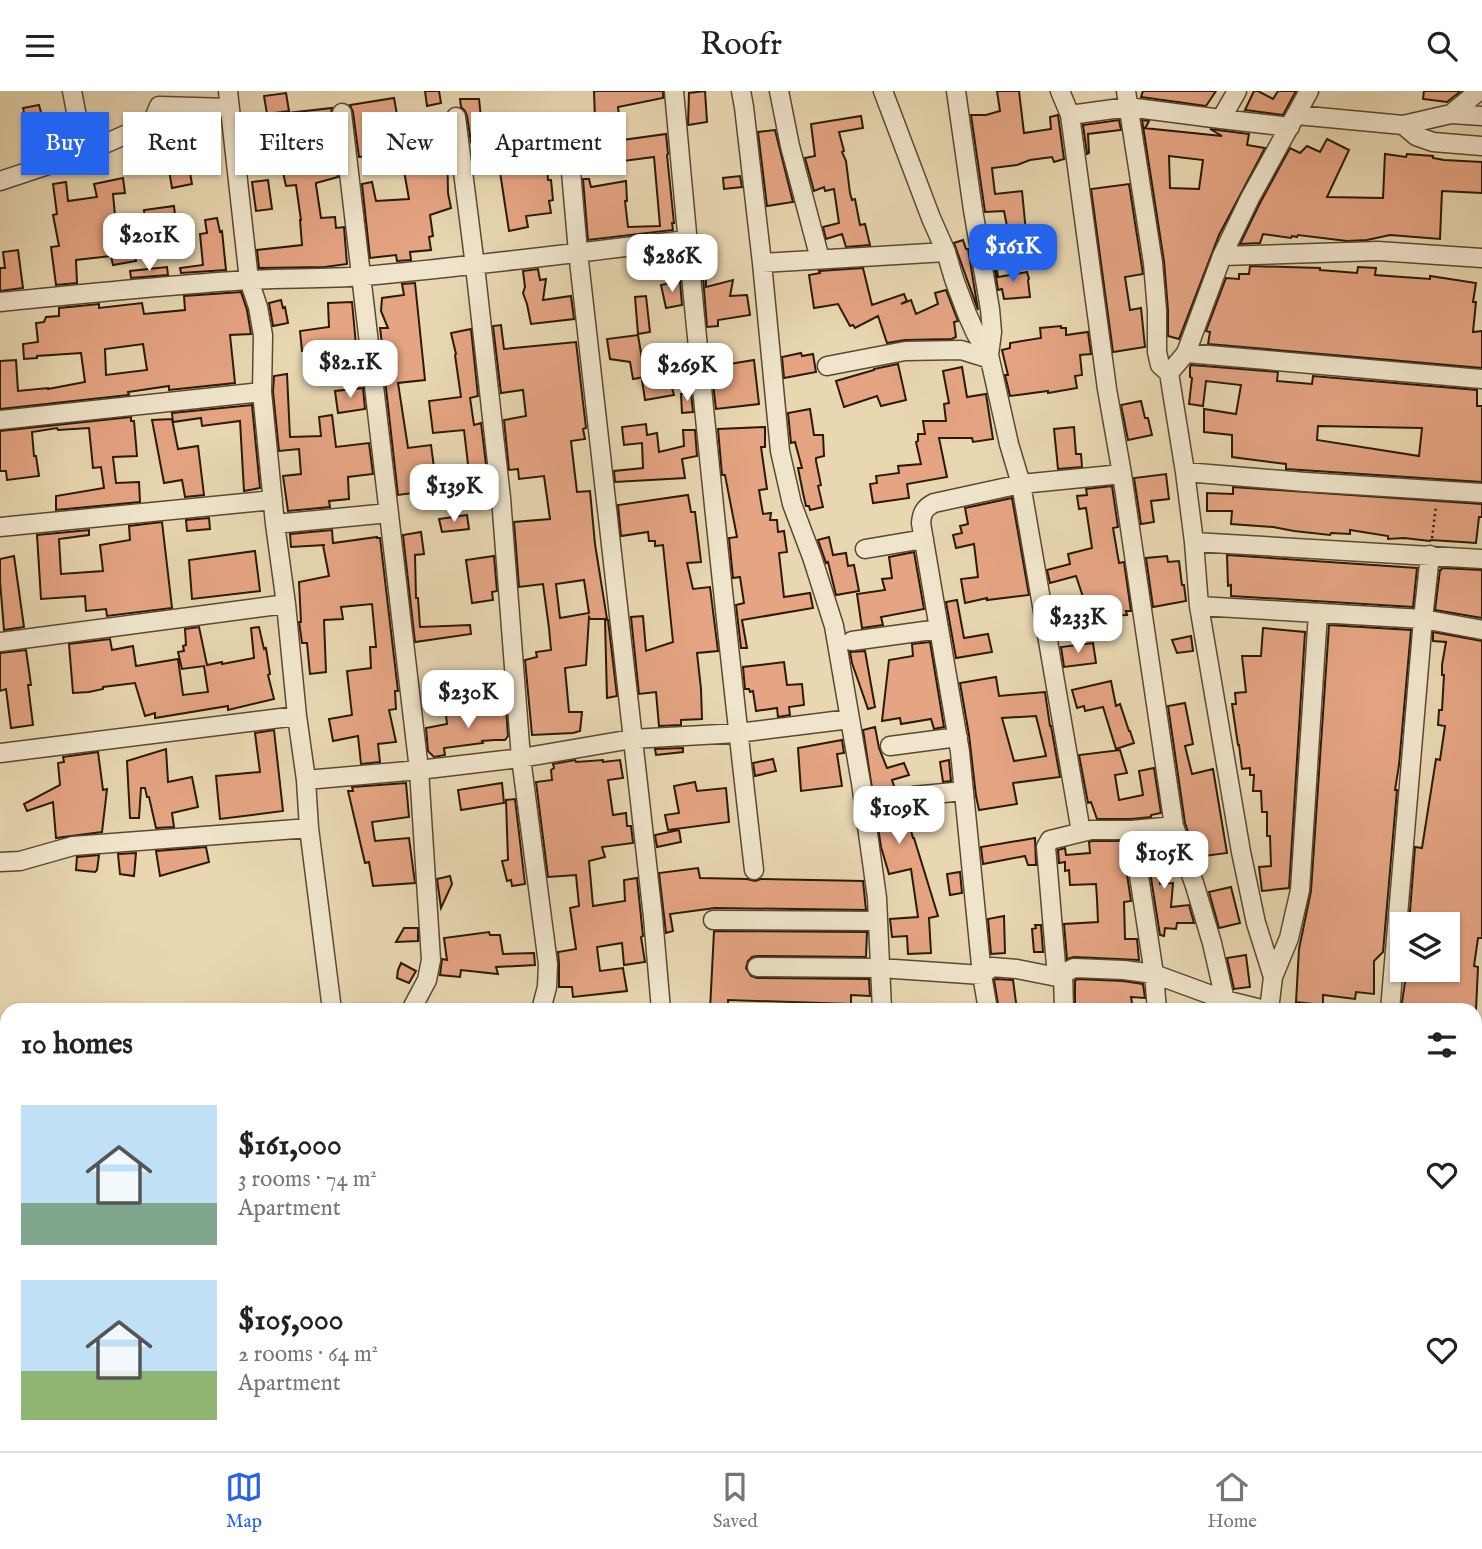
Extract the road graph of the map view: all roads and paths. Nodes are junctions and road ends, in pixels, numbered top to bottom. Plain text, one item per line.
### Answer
1 (72, 91) edge
2 (674, 91) edge
3 (741, 91) edge
4 (779, 91) edge
5 (883, 91) edge
6 (956, 91) edge
7 (1060, 91) edge
8 (1138, 91) edge
9 (1237, 91) edge
10 (1309, 91) edge
11 (1479, 91) edge
12 (158, 98) edge
13 (1127, 99) edge
14 (228, 100) edge
15 (76, 112) edge
16 (1451, 114) junction
17 (1070, 115) junction
18 (1482, 116) edge
19 (1222, 119) junction
20 (1293, 121) junction
21 (457, 125) edge
22 (1403, 125) junction
23 (109, 142) edge
24 (1482, 146) edge
25 (348, 164) edge
26 (21, 174) edge
27 (571, 175) edge
28 (0, 181) edge
29 (687, 240) junction
30 (578, 252) junction
31 (946, 252) junction
32 (1222, 256) junction
33 (1482, 258) edge
34 (820, 259) junction
35 (762, 263) junction
36 (475, 266) junction
37 (361, 276) junction
38 (248, 280) junction
39 (0, 302) edge
40 (1186, 353) junction
41 (990, 357) junction
42 (827, 366) dead end
43 (1169, 373) junction
44 (1482, 379) edge
45 (262, 391) junction
46 (0, 420) edge
47 (1185, 472) junction
48 (1122, 474) junction
49 (1021, 484) junction
50 (1438, 491) junction
51 (1482, 493) edge
52 (273, 500) junction
53 (389, 513) junction
54 (275, 524) junction
55 (0, 527) edge
56 (924, 539) junction
57 (1194, 543) junction
58 (864, 549) dead end
59 (1430, 555) junction
60 (1482, 559) edge
61 (286, 604) junction
62 (1199, 606) junction
63 (1318, 613) junction
64 (1423, 619) junction
65 (939, 629) junction
66 (1482, 631) edge
67 (852, 641) dead end
68 (0, 642) edge
69 (298, 716) junction
70 (850, 719) junction
71 (738, 733) junction
72 (958, 737) junction
73 (632, 739) junction
74 (890, 745) dead end
75 (0, 753) edge
76 (521, 758) junction
77 (419, 770) junction
78 (306, 780) junction
79 (964, 791) junction
80 (913, 796) dead end
81 (1174, 826) junction
82 (309, 828) junction
83 (1132, 830) junction
84 (1081, 832) junction
85 (0, 862) edge
86 (754, 870) dead end
87 (713, 921) dead end
88 (878, 921) junction
89 (757, 967) dead end
90 (880, 968) junction
91 (1154, 974) junction
92 (982, 975) junction
93 (1060, 975) junction
94 (1273, 977) junction
95 (1225, 1000) junction
96 (331, 1003) edge
97 (419, 1003) edge
98 (543, 1003) edge
99 (660, 1003) edge
100 (882, 1003) edge
101 (987, 1003) edge
102 (1064, 1003) edge
103 (1156, 1003) edge
104 (1238, 1003) edge
105 (1268, 1003) edge
106 (1391, 1003) edge

1 - 15 street
2 - 29 street
3 - 35 street
4 - 34 street
5 - 31 street
6 - 41 street
7 - 17 street
8 - 13 street
9 - 19 street
10 - 20 street
11 - 16 street
12 - 14 street
12 - 23 street
13 - 17 street
13 - 19 street
13 - 43 street
14 - 38 street
16 - 18 street
16 - 22 street
17 - 48 street
19 - 20 street
20 - 22 street
20 - 32 street
21 - 36 street
22 - 24 street
25 - 37 street
26 - 28 street
27 - 30 street
29 - 30 street
29 - 71 street
30 - 36 street
30 - 73 street
31 - 34 street
31 - 41 street
32 - 33 street
32 - 40 street
34 - 35 street
35 - 70 street
36 - 37 street
36 - 76 street
37 - 38 street
37 - 53 street
38 - 39 street
38 - 45 street
40 - 43 street
40 - 44 street
41 - 42 street
41 - 49 street
43 - 47 street
45 - 46 street
45 - 52 street
47 - 50 street
47 - 57 street
48 - 49 street
48 - 81 street
49 - 56 street
49 - 84 street
50 - 51 street
50 - 59 path
52 - 54 street
52 - 55 street
53 - 54 street
53 - 77 street
54 - 61 street
56 - 58 street
56 - 65 street
57 - 59 street
57 - 62 street
59 - 60 street
59 - 64 street
61 - 68 street
61 - 69 street
62 - 63 street
62 - 94 street
63 - 64 street
63 - 94 street
64 - 66 street
64 - 106 street
65 - 67 street
65 - 72 street
69 - 75 street
69 - 78 street
70 - 71 street
70 - 88 street
71 - 73 street
71 - 86 street
72 - 74 street
72 - 79 street
73 - 76 street
73 - 99 street
76 - 77 street
76 - 98 street
77 - 78 street
77 - 97 street
78 - 82 street
79 - 80 street
79 - 92 street
81 - 83 street
81 - 95 street
82 - 85 street
82 - 96 street
83 - 84 street
83 - 91 street
84 - 93 street
87 - 88 street
88 - 90 street
89 - 90 street
90 - 92 street
90 - 100 street
91 - 93 street
91 - 95 street
91 - 103 street
92 - 93 street
92 - 101 street
93 - 102 street
94 - 105 street
95 - 104 street

